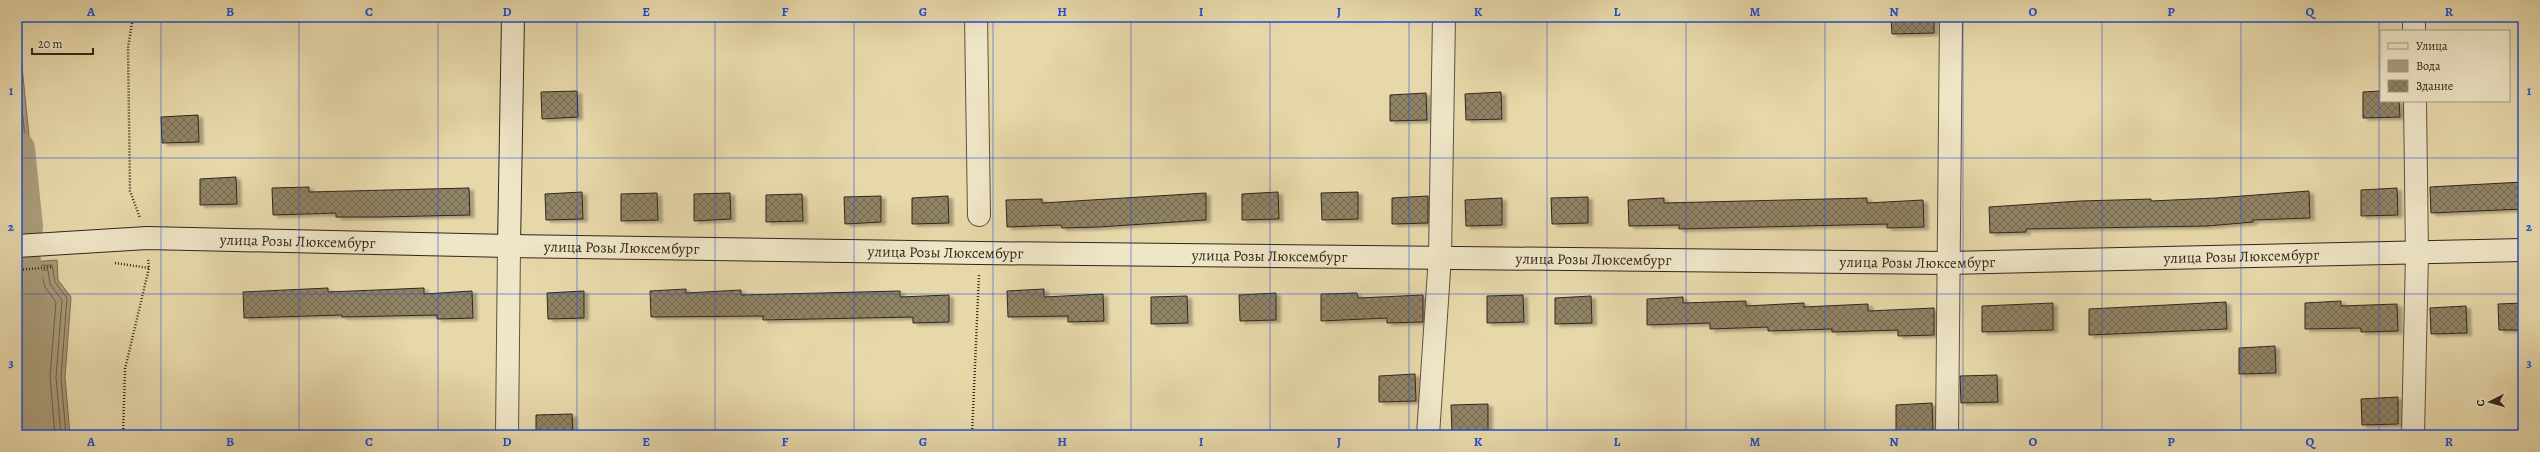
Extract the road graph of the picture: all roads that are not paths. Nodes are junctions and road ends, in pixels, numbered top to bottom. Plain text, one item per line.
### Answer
1 (513, 17) edge
2 (976, 17) edge
3 (1444, 17) edge
4 (1951, 17) edge
5 (2414, 17) edge
6 (2414, 30) edge
7 (2415, 102) edge
8 (979, 215) dead end
9 (17, 246) edge
10 (509, 246) junction
11 (2523, 250) edge
12 (2417, 254) junction
13 (1440, 256) junction
14 (1948, 263) junction
15 (507, 435) edge
16 (1428, 435) edge
17 (1948, 435) edge
18 (2413, 435) edge

1 - 10 street
2 - 8 street
3 - 13 street
4 - 14 street
5 - 6 street
7 - 12 street
9 - 10 street, улица Розы Люксембург
10 - 13 street, улица Розы Люксембург
10 - 15 street
11 - 12 street, улица Розы Люксембург
12 - 14 street, улица Розы Люксембург
12 - 18 street
13 - 14 street, улица Розы Люксембург
13 - 16 street
14 - 17 street

